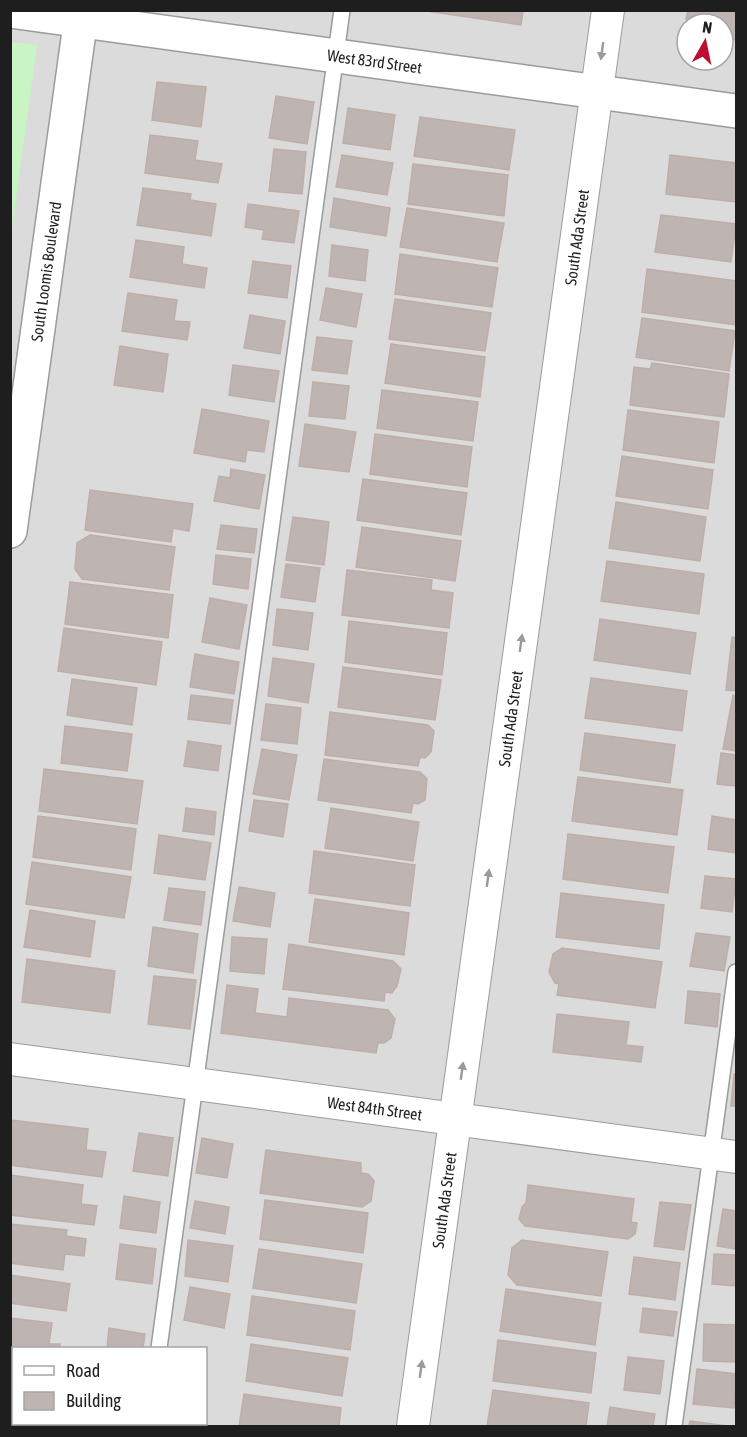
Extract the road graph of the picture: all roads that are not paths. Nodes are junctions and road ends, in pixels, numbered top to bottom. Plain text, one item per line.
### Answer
1 (342, 10) edge
2 (608, 10) edge
3 (10, 11) edge
4 (82, 15) edge
5 (336, 56) junction
6 (597, 92) junction
7 (736, 111) edge
8 (10, 531) edge
9 (736, 972) edge
10 (10, 1059) edge
11 (196, 1083) junction
12 (455, 1119) junction
13 (724, 1156) edge
14 (159, 1347) edge
15 (413, 1426) edge
16 (674, 1426) edge

1 - 5 lane
2 -> 6 street, South Ada Street
3 - 4 street, West 83rd Street
4 - 5 street, West 83rd Street
4 - 8 street, South Loomis Boulevard
5 - 6 street, West 83rd Street
5 - 11 lane
6 - 7 street, West 83rd Street
12 -> 6 street, South Ada Street
9 - 13 lane
10 - 11 street, West 84th Street
11 - 12 street, West 84th Street
11 - 14 lane
12 - 13 street, West 84th Street
15 -> 12 street, South Ada Street
13 - 16 lane

